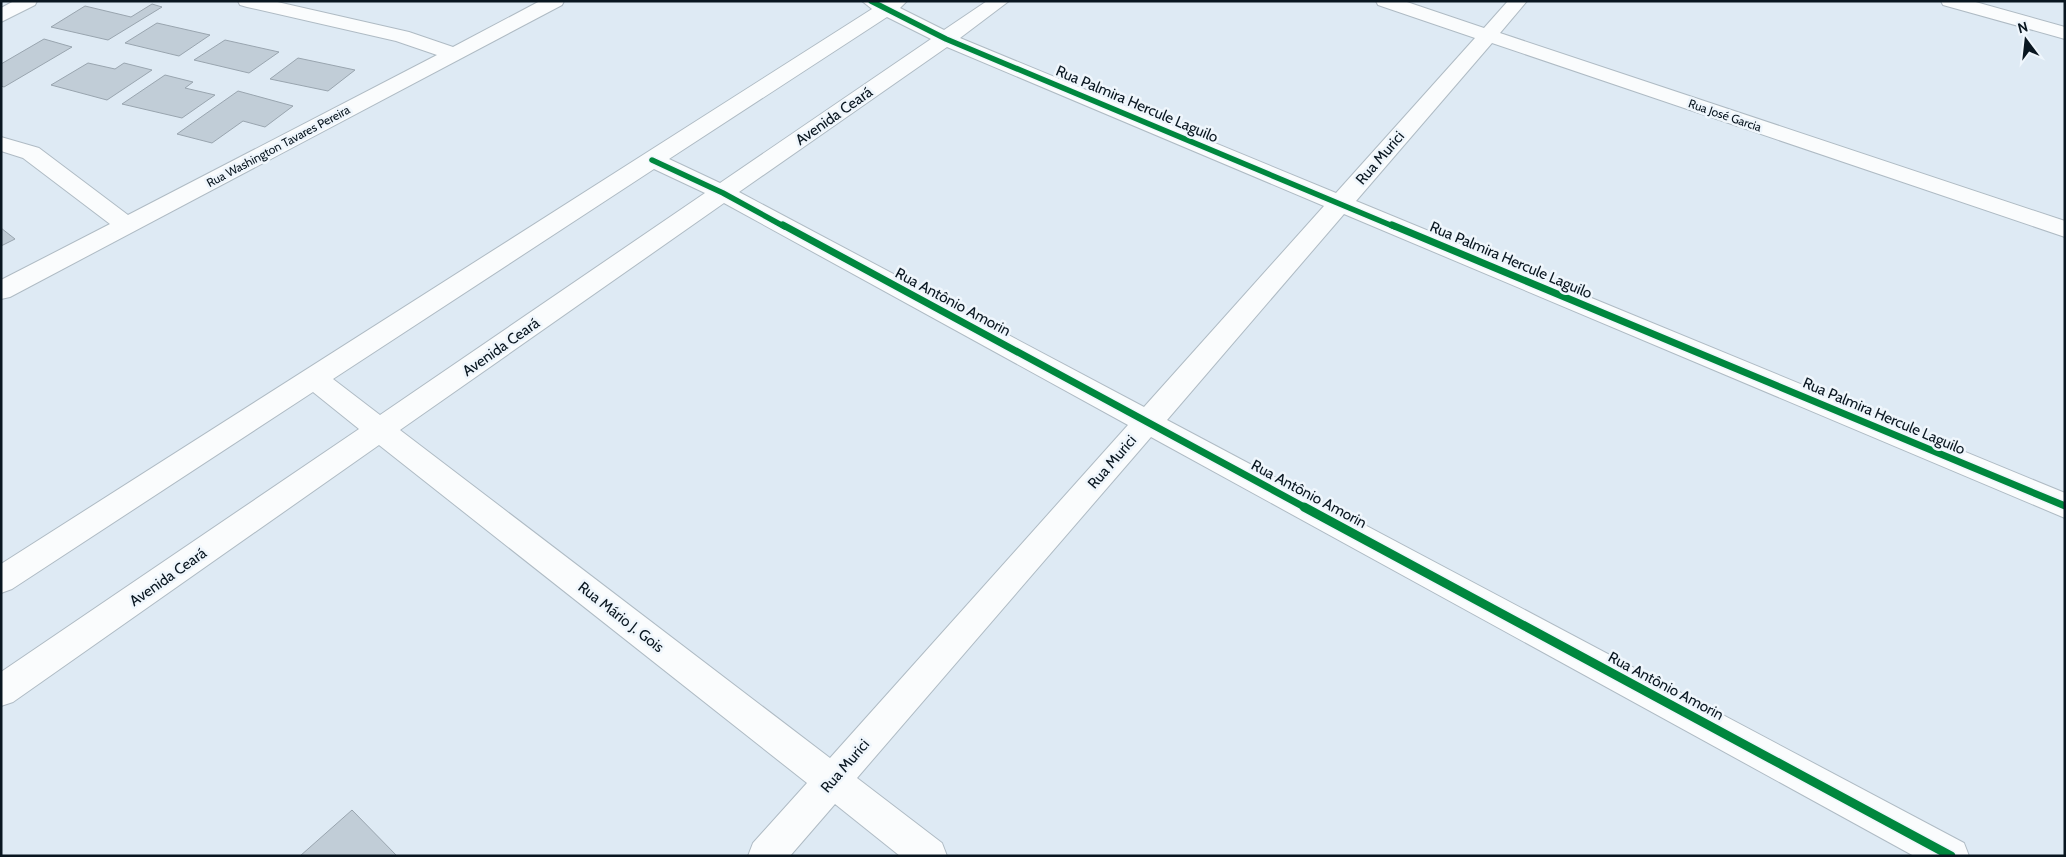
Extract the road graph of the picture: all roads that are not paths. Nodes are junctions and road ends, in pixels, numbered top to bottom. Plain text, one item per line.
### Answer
1 (28, 1) edge
2 (247, 1) edge
3 (555, 1) edge
4 (1000, 1) edge
5 (1385, 1) edge
6 (1518, 1) edge
7 (1950, 1) edge
8 (886, 4) edge
9 (1, 16) edge
10 (2065, 33) edge
11 (1488, 36) junction
12 (946, 39) junction
13 (455, 54) junction
14 (1, 144) edge
15 (652, 160) junction
16 (723, 193) junction
17 (1340, 203) junction
18 (128, 225) junction
19 (2065, 229) edge
20 (1, 291) edge
21 (313, 378) junction
22 (1147, 422) junction
23 (379, 430) junction
24 (2065, 506) edge
25 (1, 580) edge
26 (1, 691) edge
27 (832, 781) junction
28 (766, 856) edge
29 (929, 856) edge
30 (1951, 856) edge

1 - 9 street
2 - 13 street
3 - 13 street, Rua Washington Tavares Pereira
4 - 12 street, Avenida Ceará
5 - 11 street, Rua José Garcia
6 - 11 street, Rua Murici
7 - 10 street
8 - 12 street, Rua Palmira Hercule Laguilo
8 - 15 street
11 - 17 street, Rua Murici
11 - 19 street, Rua José Garcia
12 - 16 street, Avenida Ceará
12 - 17 street, Rua Palmira Hercule Laguilo
13 - 18 street, Rua Washington Tavares Pereira
14 - 18 street
15 - 16 street, Rua Antônio Amorin
15 - 21 street
16 - 22 street, Rua Antônio Amorin
16 - 23 street, Avenida Ceará
17 - 22 street, Rua Murici
17 - 24 street, Rua Palmira Hercule Laguilo
18 - 20 street, Rua Washington Tavares Pereira
21 - 23 street, Rua Mário J. Gois
21 - 25 street
22 - 27 street, Rua Murici
22 - 30 street, Rua Antônio Amorin
23 - 26 street, Avenida Ceará
23 - 27 street, Rua Mário J. Gois
27 - 28 street, Rua Murici
27 - 29 street, Rua Mário J. Gois

